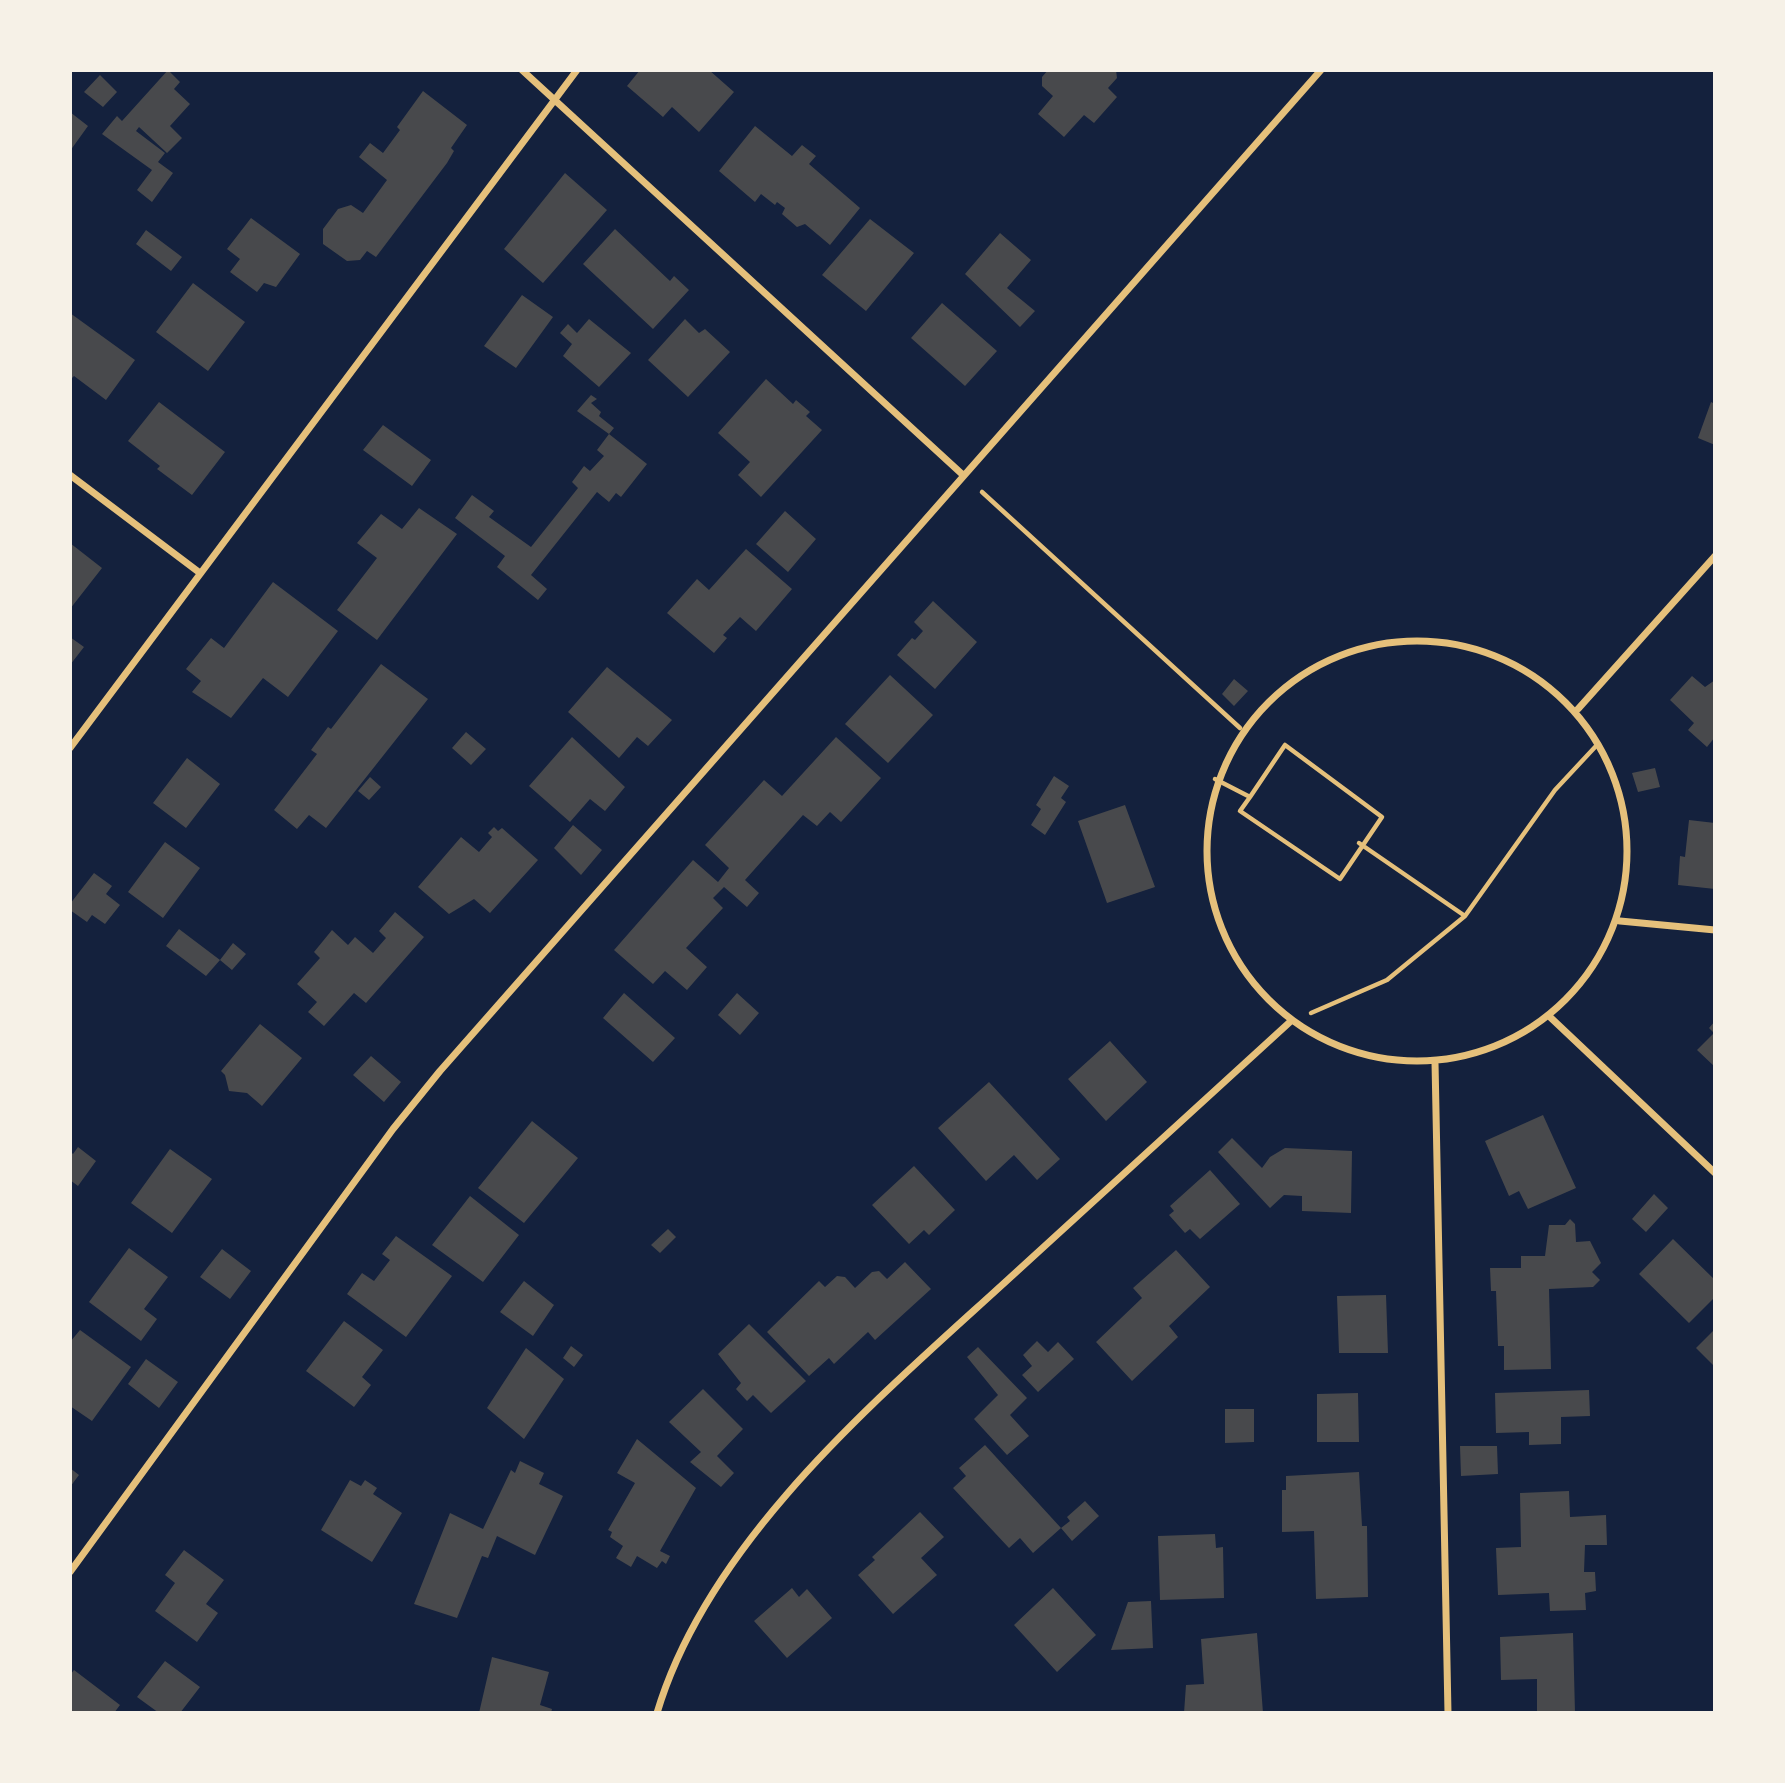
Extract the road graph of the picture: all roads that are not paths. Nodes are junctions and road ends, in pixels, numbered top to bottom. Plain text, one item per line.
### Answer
1 (522, 70) edge
2 (577, 70) edge
3 (1321, 70) edge
4 (555, 101) junction
5 (70, 475) edge
6 (963, 475) junction
7 (1715, 556) edge
8 (200, 573) junction
9 (1578, 709) junction
10 (70, 748) edge
11 (1620, 921) junction
12 (1715, 930) edge
13 (1550, 1017) junction
14 (1291, 1021) junction
15 (1435, 1062) junction
16 (1715, 1173) edge
17 (70, 1572) edge
18 (657, 1713) edge
19 (1448, 1713) edge

1 - 4 street
2 - 4 street
3 - 6 street
4 - 6 street
4 - 8 street
5 - 8 street
6 - 17 street
7 - 9 street
8 - 10 street
9 - 11 street
9 - 14 street
11 - 12 street
11 - 13 street
13 - 15 street
13 - 16 street
14 - 15 street
14 - 18 street
15 - 19 street

